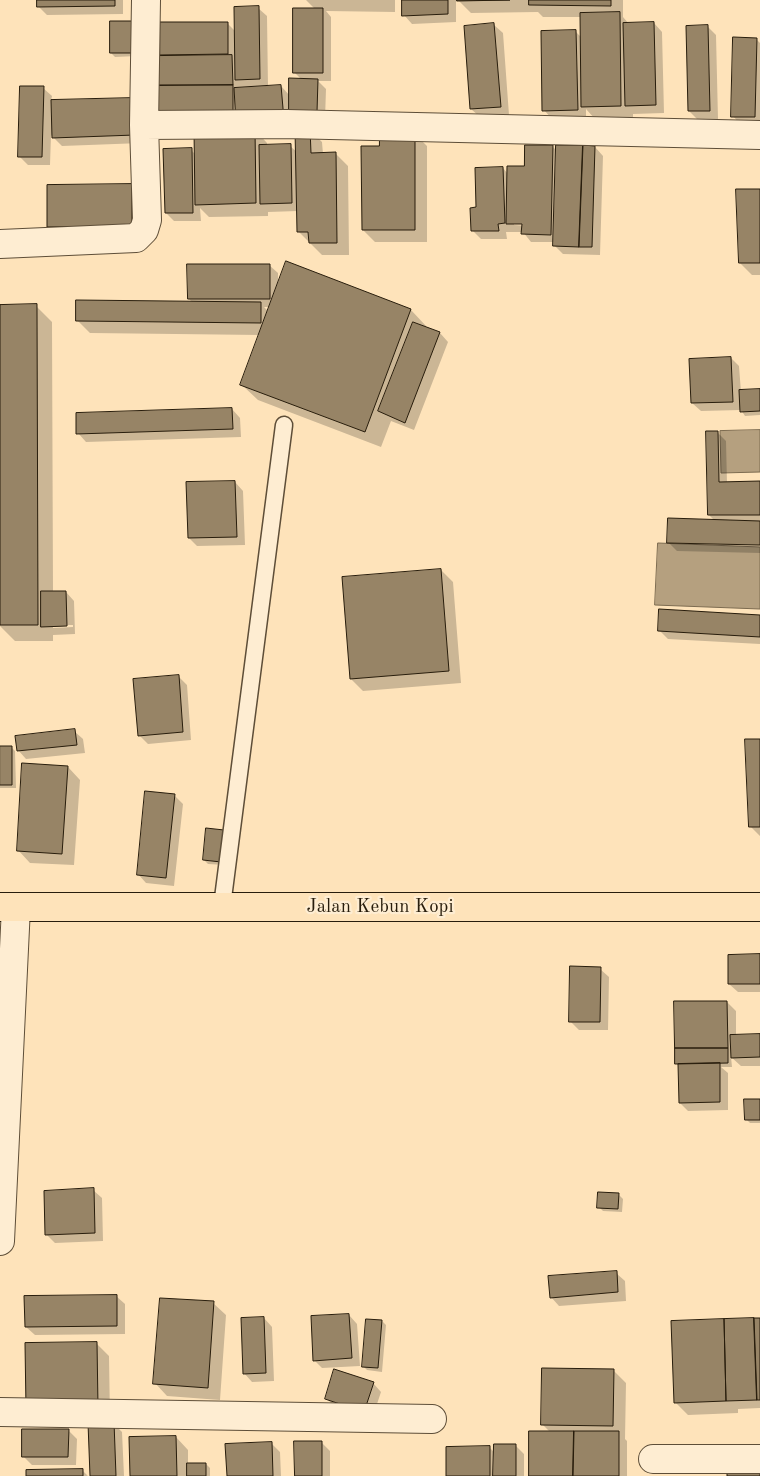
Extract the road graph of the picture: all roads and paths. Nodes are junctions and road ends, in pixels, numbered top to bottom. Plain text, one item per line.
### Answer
1 (146, 0) edge
2 (144, 125) junction
3 (760, 135) edge
4 (0, 244) edge
5 (284, 425) dead end
6 (222, 906) junction
7 (8, 907) edge
8 (760, 907) edge
9 (0, 1241) edge
10 (0, 1412) edge
11 (432, 1419) dead end
12 (760, 1458) edge
13 (653, 1459) dead end

1 - 2 street
2 - 3 street
2 - 4 street
5 - 6 lane
6 - 7 main road, Jalan Kebun Kopi
6 - 8 main road, Jalan Kebun Kopi
7 - 9 street
10 - 11 street
12 - 13 street

